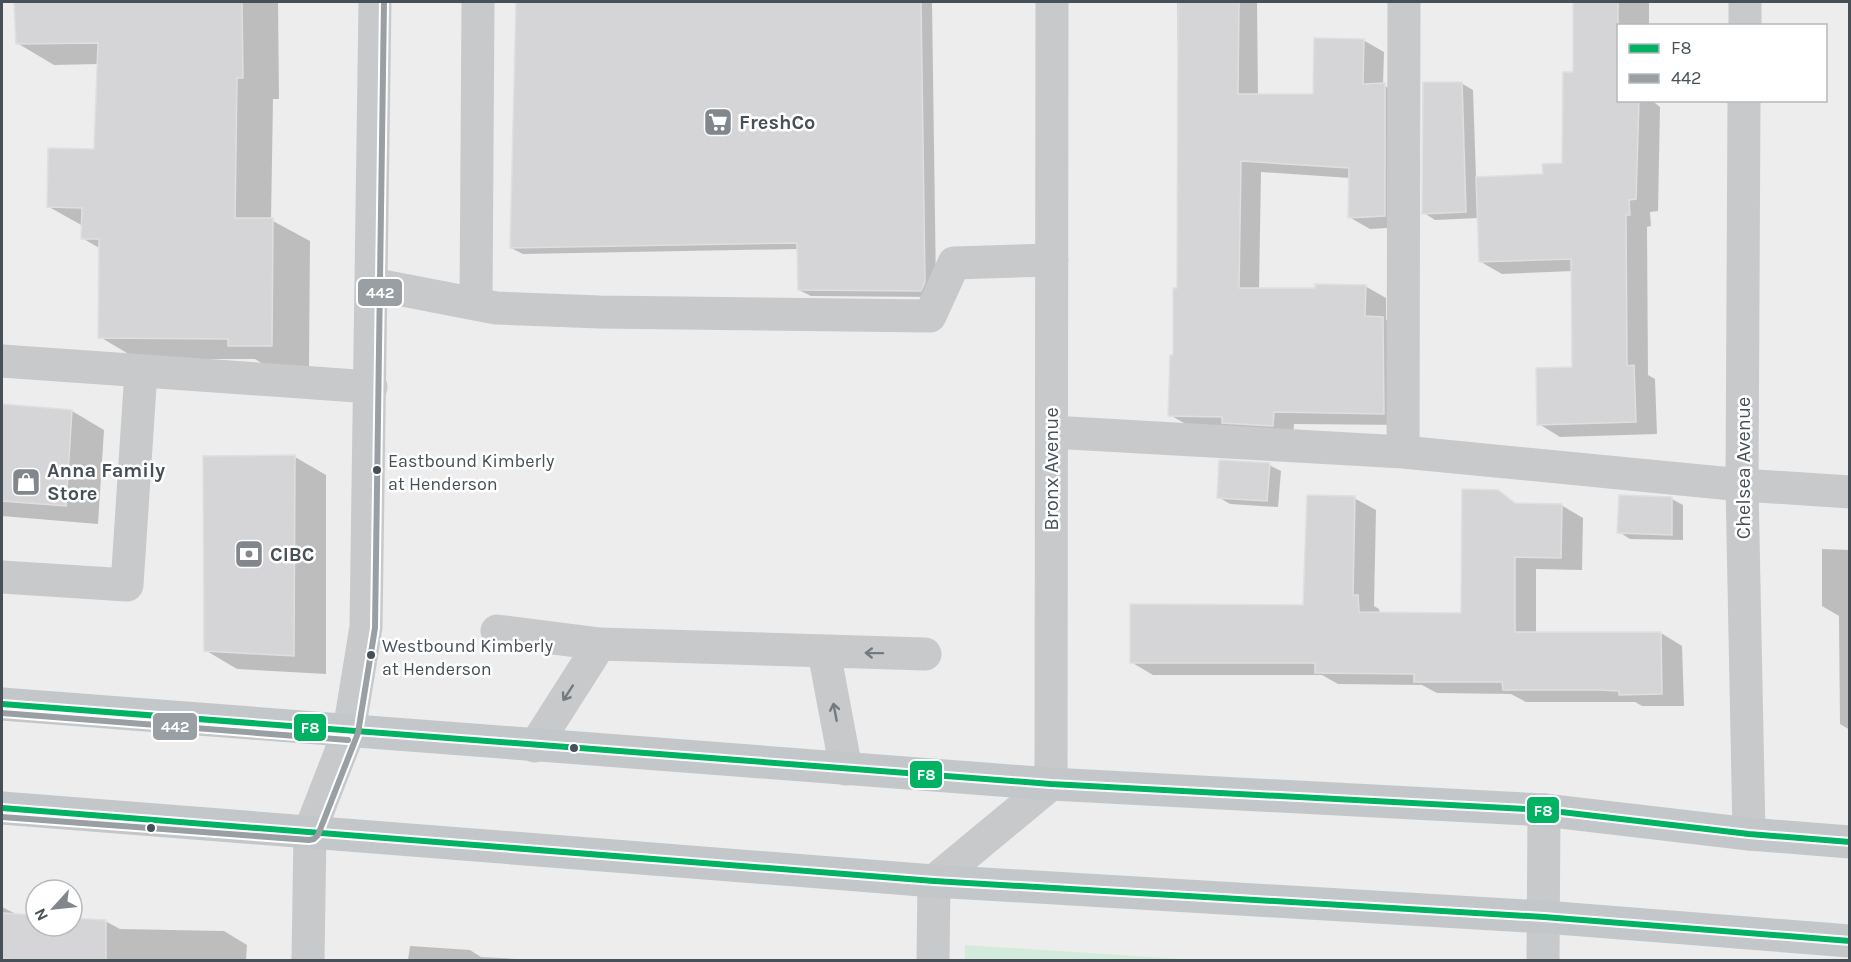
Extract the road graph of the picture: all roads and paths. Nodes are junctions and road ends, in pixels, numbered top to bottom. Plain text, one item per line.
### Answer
1 (375, 2) edge
2 (478, 2) edge
3 (1052, 2) edge
4 (1404, 2) edge
5 (1745, 2) edge
6 (1745, 24) edge
7 (1744, 102) edge
8 (1052, 260) junction
9 (372, 284) junction
10 (476, 304) junction
11 (2, 361) edge
12 (141, 371) junction
13 (371, 387) junction
14 (1052, 432) junction
15 (1403, 452) junction
16 (1742, 484) junction
17 (1850, 492) edge
18 (2, 577) edge
19 (496, 631) dead end
20 (600, 644) junction
21 (824, 652) junction
22 (925, 654) dead end
23 (2, 704) edge
24 (349, 731) junction
25 (535, 746) junction
26 (846, 769) junction
27 (1051, 784) junction
28 (2, 808) edge
29 (1544, 810) junction
30 (310, 831) junction
31 (1749, 834) junction
32 (1850, 842) edge
33 (934, 881) junction
34 (1544, 917) junction
35 (1850, 941) edge
36 (308, 960) edge
37 (933, 960) edge
38 (1543, 960) edge

1 - 9 street
2 - 10 street
3 - 8 street, Bronx Avenue
4 - 15 street
5 - 6 street
7 - 16 street, Chelsea Avenue
8 - 10 street
8 - 14 street, Bronx Avenue
9 - 10 street
9 - 13 street
11 - 12 street
12 - 13 street
12 - 18 street
13 - 24 street
14 - 15 street
14 - 27 street, Bronx Avenue
15 - 16 street
16 - 17 street
16 - 31 street, Chelsea Avenue
19 - 20 street
20 - 21 street
20 -> 25 street
22 -> 21 street
26 -> 21 street
23 - 24 main road
24 - 25 main road
24 - 30 street
25 - 26 main road
26 - 27 main road
27 - 29 main road
27 - 33 street
28 - 30 main road
29 - 31 main road
29 - 34 street
30 - 33 main road
30 - 36 street
31 - 32 main road
33 - 34 main road
33 - 37 street
34 - 35 main road
34 - 38 street

